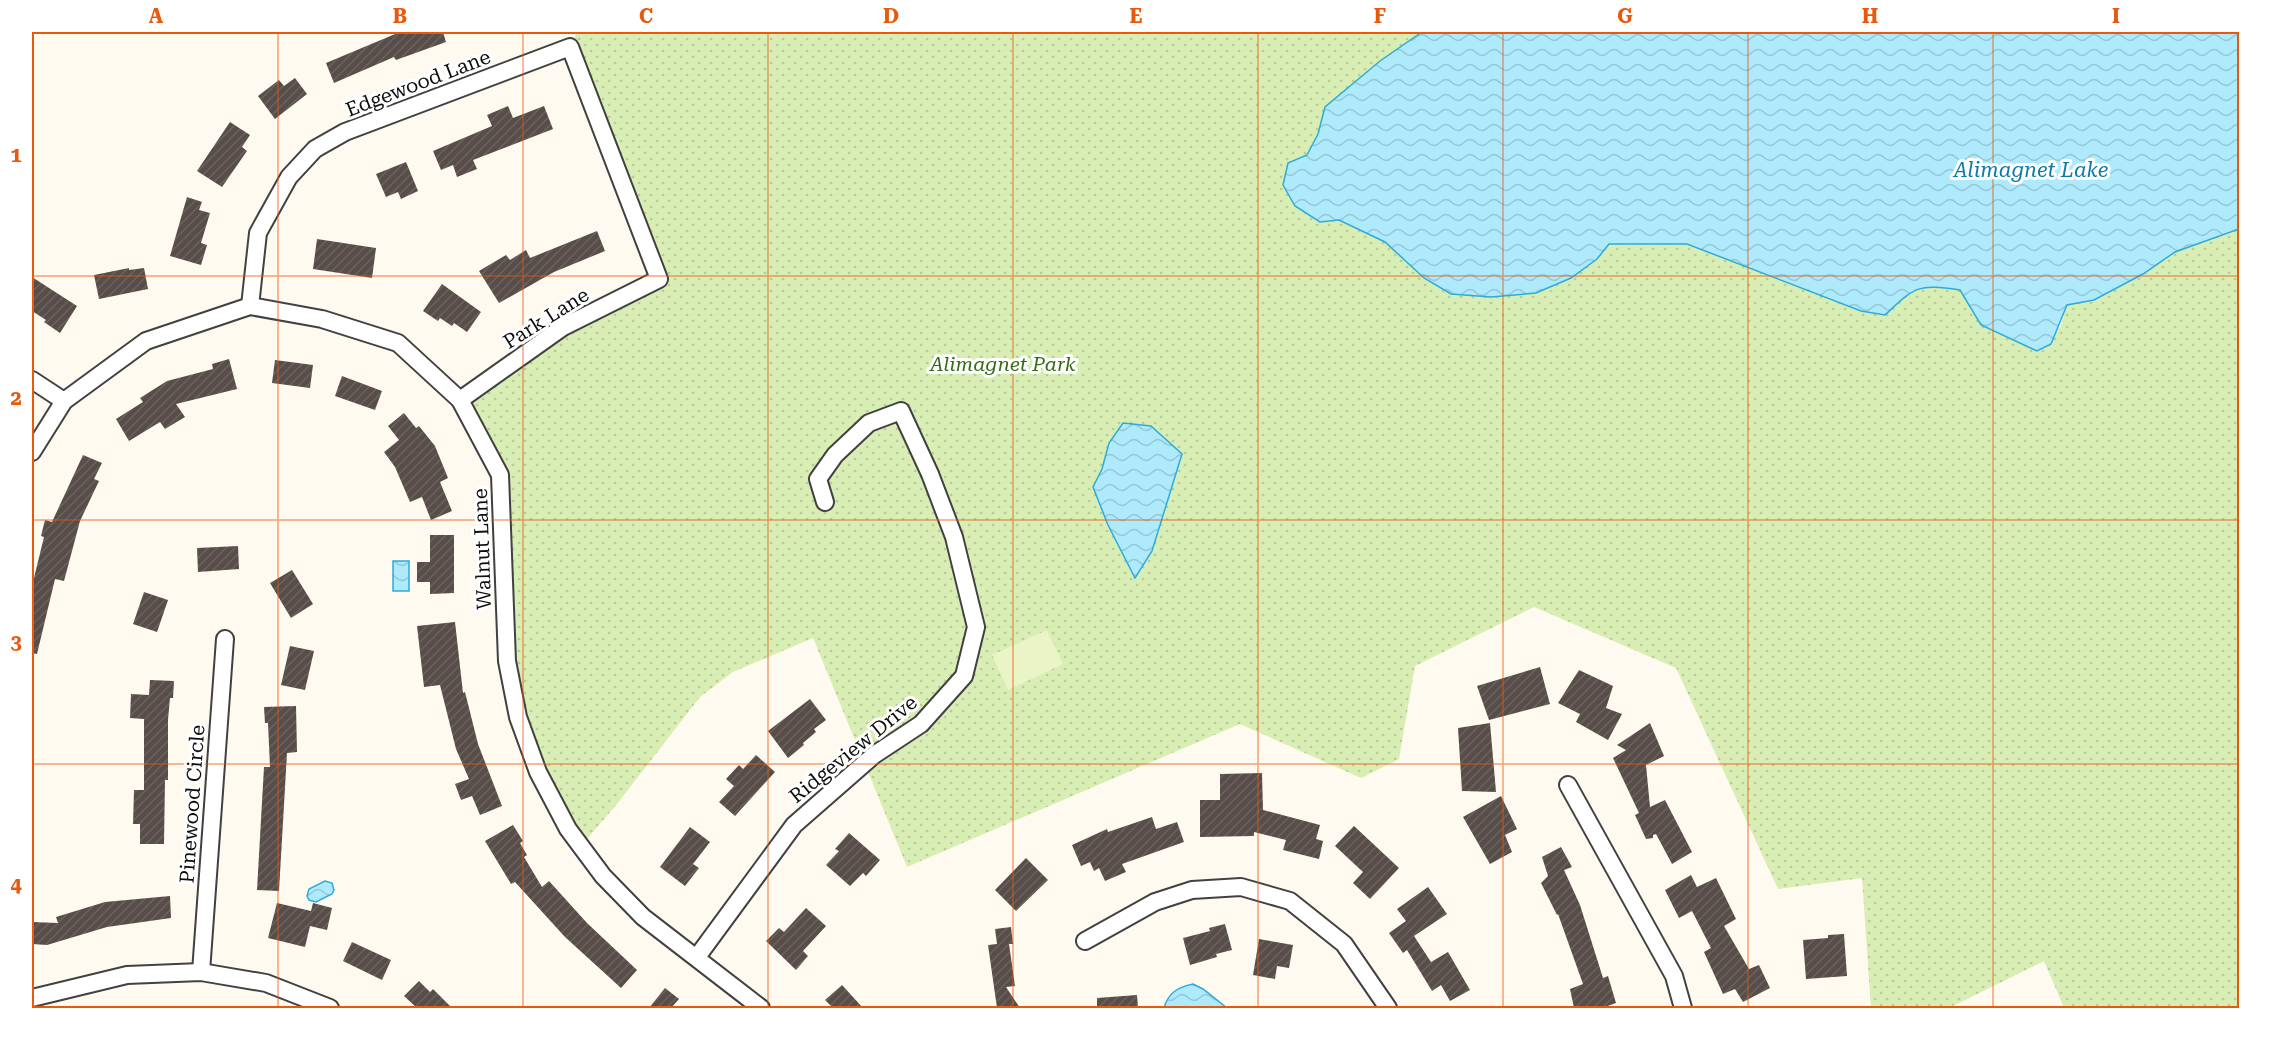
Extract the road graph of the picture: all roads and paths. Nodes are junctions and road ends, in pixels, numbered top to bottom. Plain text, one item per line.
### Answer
1 (659, 279) joint
2 (250, 306) junction
3 (32, 381) edge
4 (460, 400) junction
5 (64, 401) junction
6 (32, 452) edge
7 (825, 502) dead end
8 (225, 639) dead end
9 (1568, 785) dead end
10 (1085, 941) dead end
11 (697, 957) junction
12 (201, 972) junction
13 (32, 998) edge
14 (330, 1008) edge
15 (761, 1008) edge
16 (1388, 1008) edge
17 (1683, 1008) edge

1 - 2 street, Edgewood Lane
1 - 4 street, Park Lane
2 - 4 street, Walnut Lane
2 - 5 street, Walnut Lane
3 - 5 street
4 - 11 street, Walnut Lane
5 - 6 street, Walnut Lane
7 - 11 street, Ridgeview Drive
8 - 12 street, Pinewood Circle
9 - 17 street
10 - 16 street
11 - 15 street, Walnut Lane
12 - 13 street
12 - 14 street

